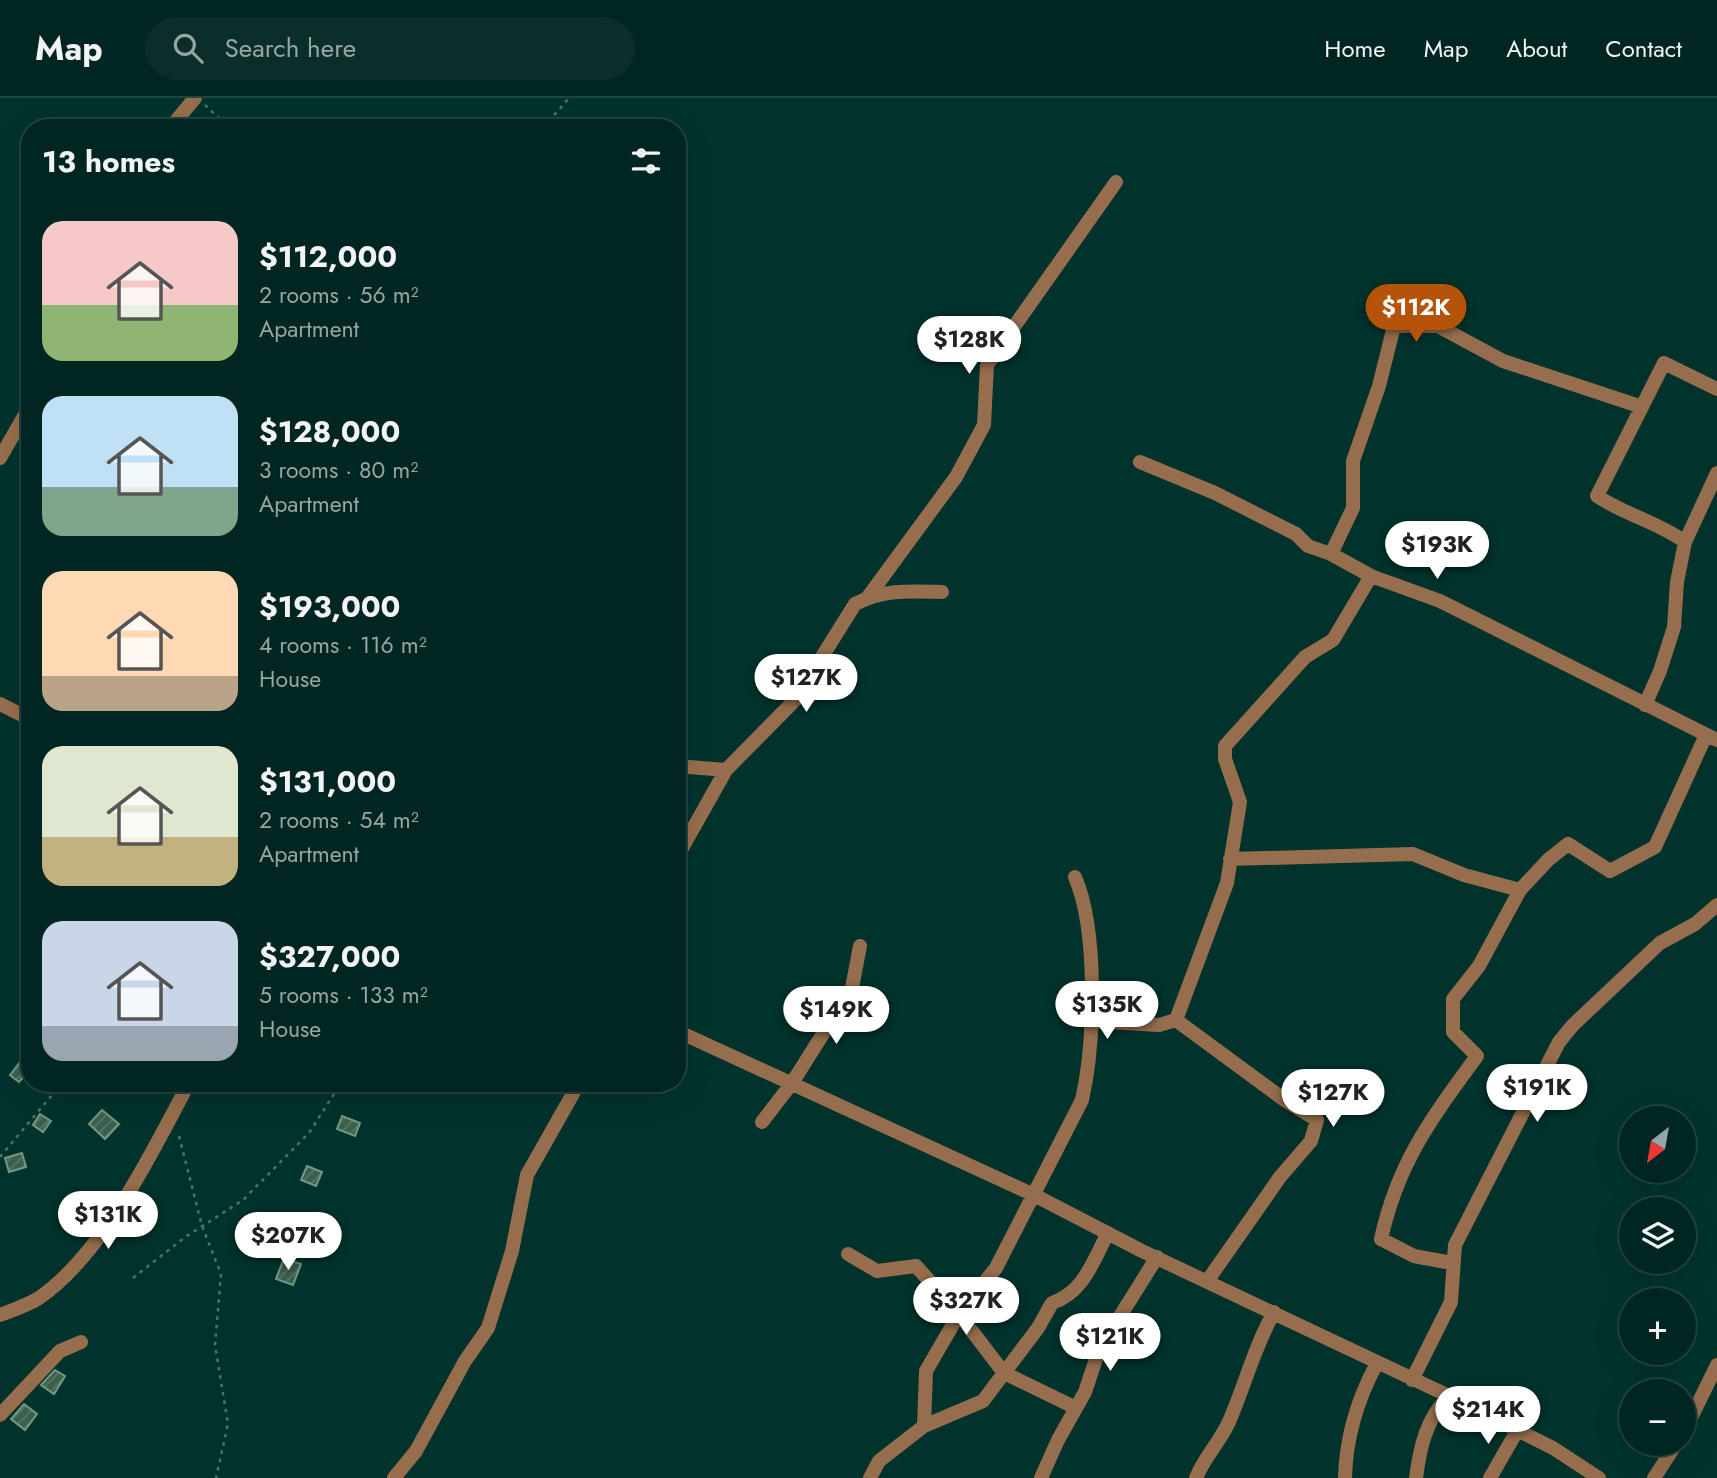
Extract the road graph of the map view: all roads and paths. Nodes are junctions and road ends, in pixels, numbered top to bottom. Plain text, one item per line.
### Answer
1 (196, 98) edge
2 (569, 98) edge
3 (178, 119) edge
4 (220, 119) edge
5 (551, 119) edge
6 (1116, 182) dead end
7 (1717, 389) edge
8 (1642, 407) junction
9 (21, 422) edge
10 (0, 458) edge
11 (1140, 462) dead end
12 (1717, 473) edge
13 (1685, 542) junction
14 (1331, 554) junction
15 (1371, 576) junction
16 (942, 593) dead end
17 (868, 597) junction
18 (0, 705) edge
19 (1645, 705) junction
20 (21, 715) edge
21 (1712, 738) edge
22 (686, 767) edge
23 (726, 770) junction
24 (686, 841) edge
25 (1230, 859) junction
26 (1075, 877) dead end
27 (1520, 890) junction
28 (1717, 905) edge
29 (860, 946) dead end
30 (1176, 1020) junction
31 (1090, 1021) junction
32 (686, 1035) edge
33 (792, 1083) junction
34 (54, 1092) edge
35 (168, 1092) edge
36 (184, 1092) edge
37 (335, 1092) edge
38 (574, 1092) edge
39 (176, 1106) junction
40 (762, 1122) dead end
41 (178, 1132) dead end
42 (0, 1157) edge
43 (1034, 1195) junction
44 (202, 1226) junction
45 (1108, 1233) junction
46 (848, 1254) dead end
47 (1157, 1257) junction
48 (1451, 1263) junction
49 (133, 1278) dead end
50 (1208, 1279) junction
51 (1274, 1312) junction
52 (959, 1314) junction
53 (0, 1315) edge
54 (81, 1342) dead end
55 (1377, 1363) junction
56 (1717, 1365) edge
57 (1004, 1373) junction
58 (1412, 1380) junction
59 (1449, 1396) junction
60 (1076, 1408) junction
61 (1696, 1408) edge
62 (0, 1415) edge
63 (924, 1426) junction
64 (1517, 1431) junction
65 (1668, 1456) edge
66 (216, 1478) edge
67 (394, 1478) edge
68 (870, 1478) edge
69 (1041, 1478) edge
70 (1196, 1478) edge
71 (1345, 1478) edge
72 (1416, 1478) edge
73 (1490, 1478) edge
74 (1599, 1478) edge
75 (1654, 1478) edge

1 - 3 street
1 - 4 path
2 - 5 path
6 - 17 street
7 - 8 street
8 - 13 street
8 - 14 street
9 - 10 street
11 - 14 street
12 - 13 street
13 - 19 street
14 - 15 street
15 - 19 street
15 - 25 street
16 - 17 street
17 - 23 street
18 - 20 street
19 - 21 street
21 - 27 street
22 - 23 street
23 - 24 street
25 - 27 street
25 - 30 street
26 - 31 street
27 - 48 street
28 - 48 street
29 - 33 street
30 - 31 street
30 - 50 street
31 - 43 street
32 - 33 street
33 - 40 street
33 - 43 street
34 - 42 path
35 - 39 path
36 - 39 street
37 - 44 path
38 - 67 street
39 - 53 street
41 - 44 path
43 - 45 street
43 - 52 street
44 - 49 path
44 - 66 path
45 - 47 street
45 - 57 street
46 - 52 street
47 - 50 street
47 - 60 street
48 - 58 street
50 - 51 street
51 - 55 street
51 - 70 street
52 - 57 street
52 - 63 street
54 - 62 street
55 - 58 street
55 - 71 street
56 - 61 street
57 - 60 street
57 - 63 street
58 - 59 street
59 - 64 street
59 - 72 street
60 - 69 street
63 - 68 street
64 - 73 street
64 - 74 street
65 - 75 street

